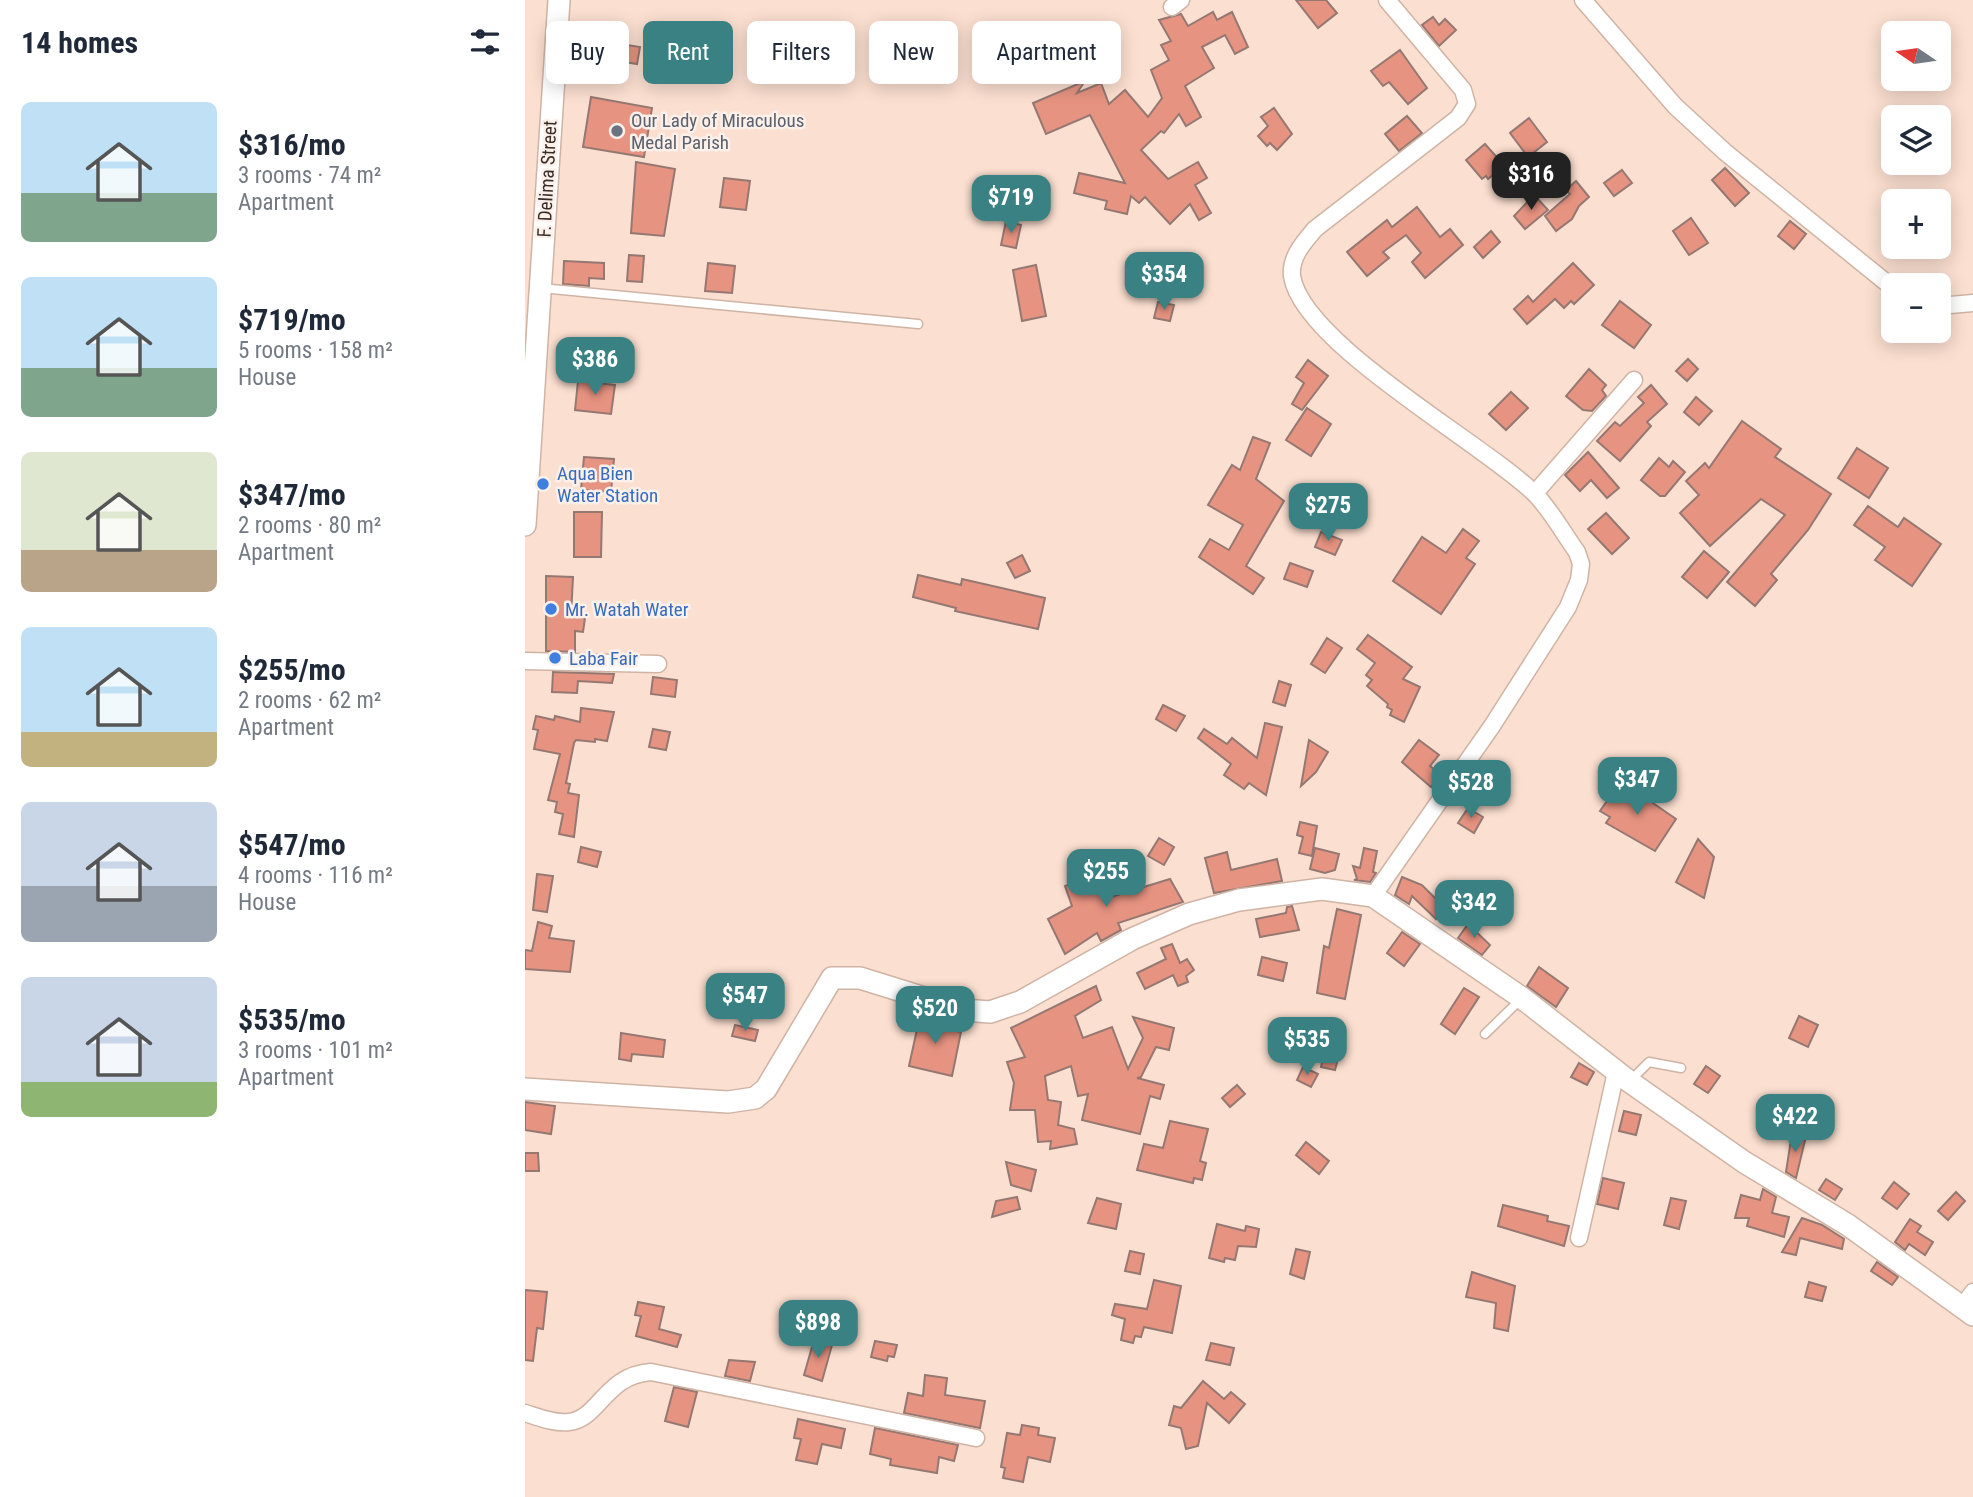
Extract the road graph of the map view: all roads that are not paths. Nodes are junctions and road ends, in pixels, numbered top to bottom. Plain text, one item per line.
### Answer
1 (559, 0) edge
2 (1387, 0) edge
3 (1583, 0) edge
4 (1881, 278) edge
5 (541, 288) junction
6 (1973, 303) edge
7 (1951, 305) edge
8 (918, 324) dead end
9 (532, 341) edge
10 (1634, 380) dead end
11 (1535, 493) junction
12 (525, 525) edge
13 (525, 661) edge
14 (658, 664) dead end
15 (1373, 896) junction
16 (1522, 998) junction
17 (1485, 1034) dead end
18 (1681, 1068) dead end
19 (1623, 1077) junction
20 (525, 1089) edge
21 (1579, 1238) dead end
22 (1969, 1304) edge
23 (525, 1413) edge
24 (976, 1438) dead end

1 - 5 street, F. Delima Street
2 - 11 street
3 - 4 street
5 - 8 lane
5 - 9 street, F. Delima Street
6 - 7 street
9 - 12 street, F. Delima Street
10 - 11 street
11 - 15 street
13 - 14 street
15 - 16 street
15 - 20 street
16 - 17 lane
16 - 19 street
18 - 19 lane
19 - 21 street
19 - 22 street
23 - 24 street

